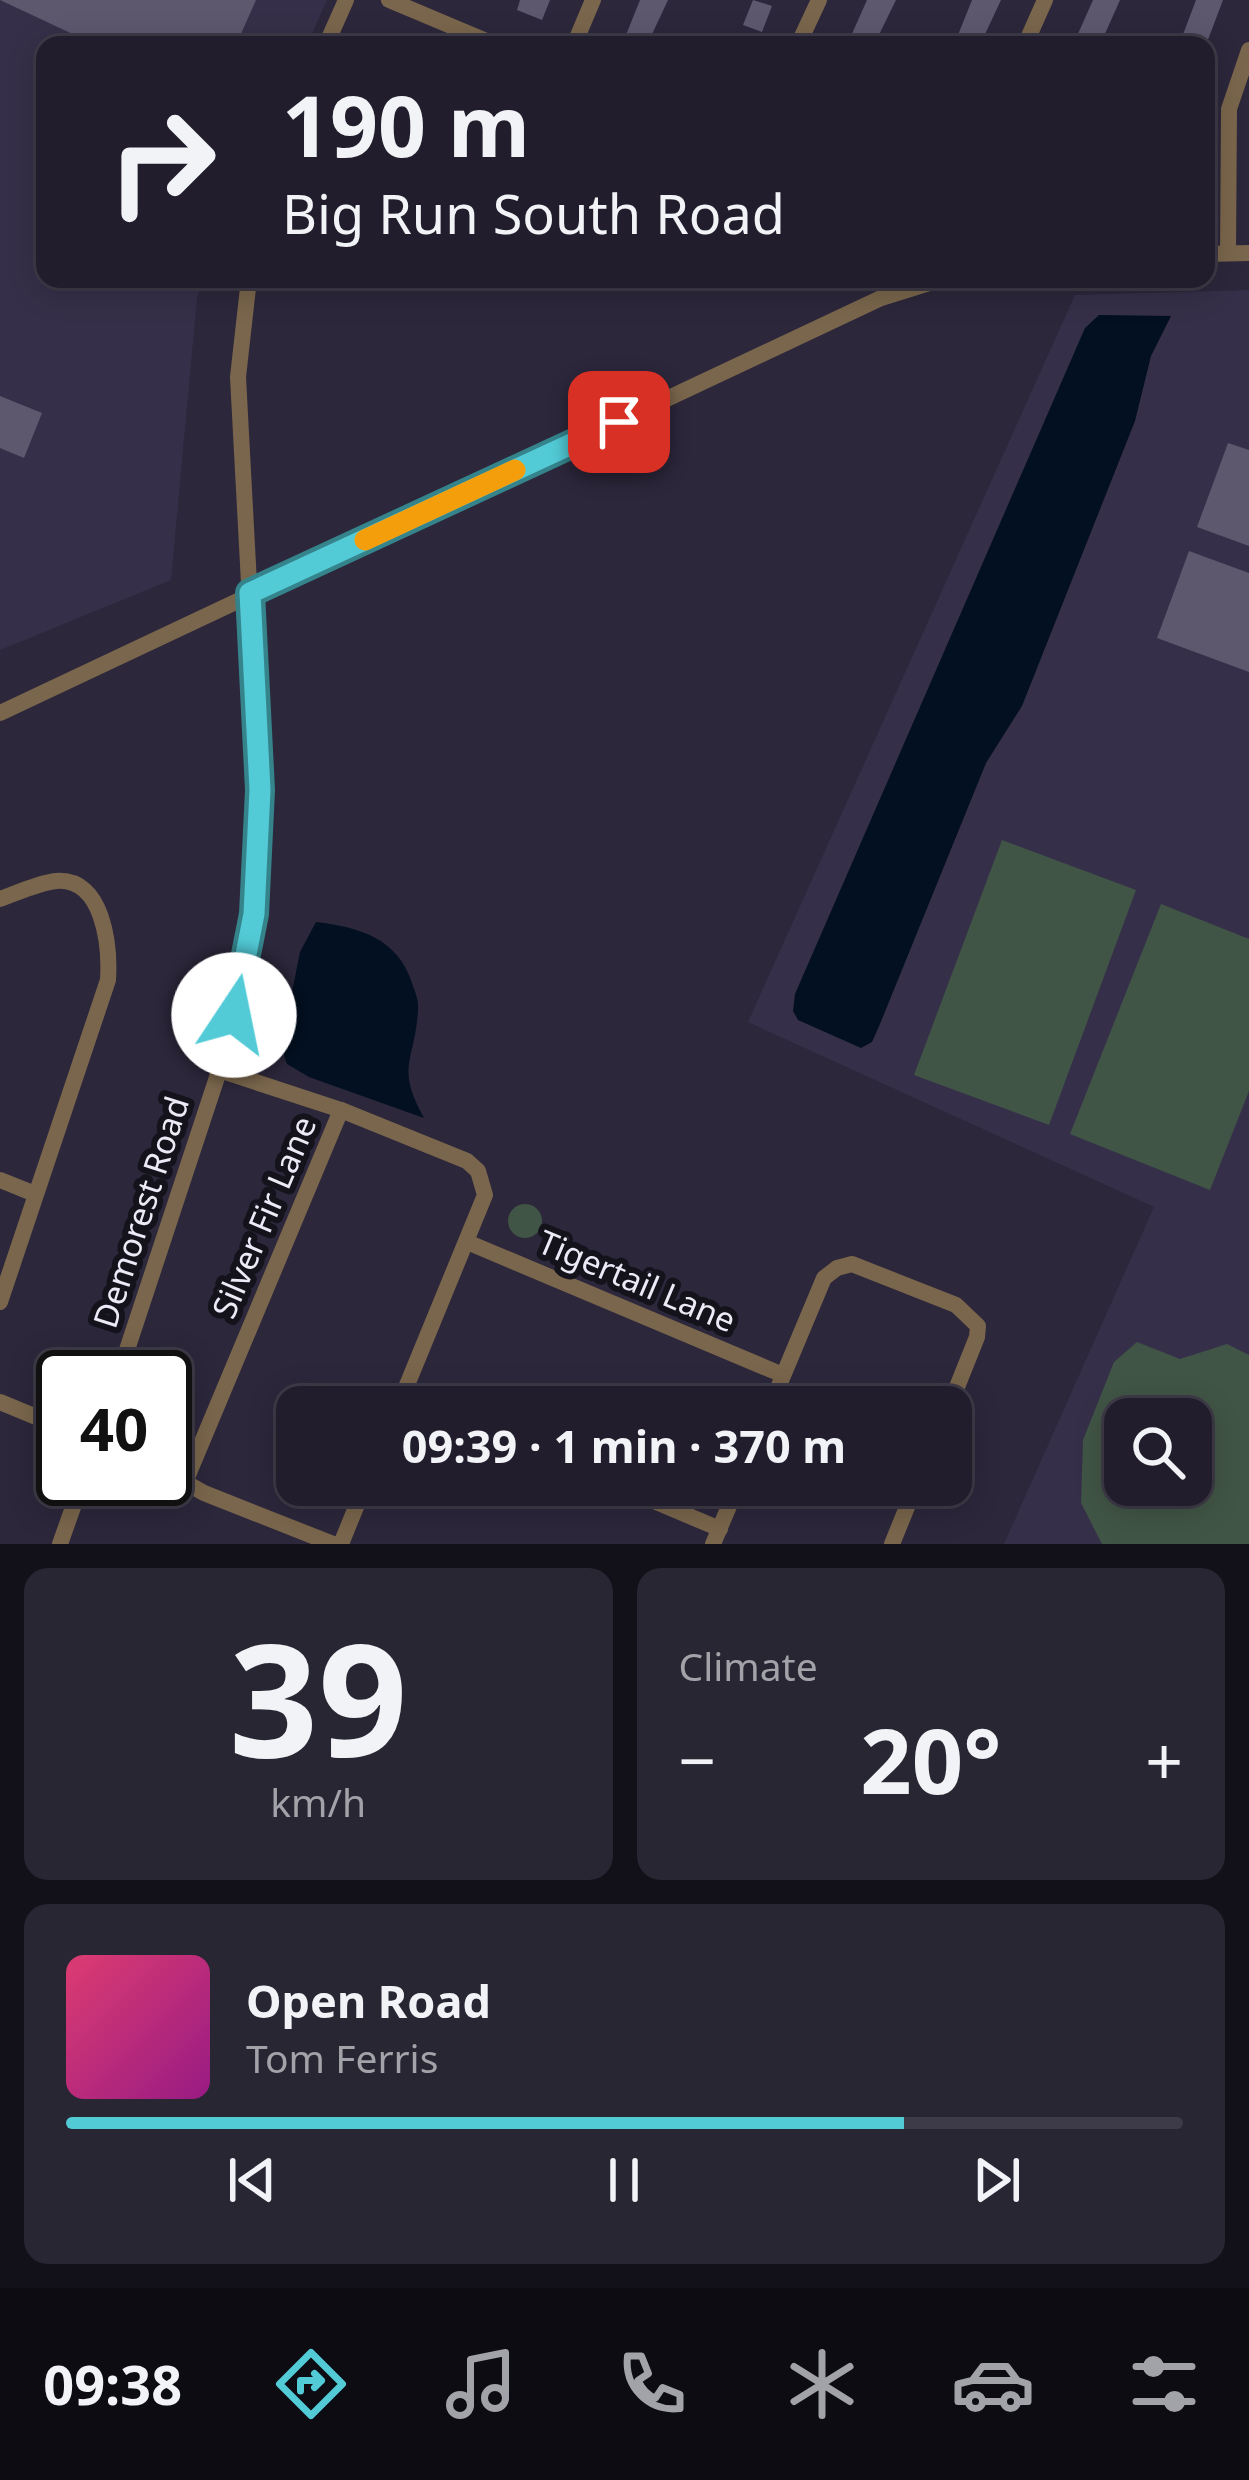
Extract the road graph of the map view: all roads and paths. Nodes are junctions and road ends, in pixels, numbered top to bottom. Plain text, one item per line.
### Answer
1 (346, 0) edge
2 (388, 0) edge
3 (593, 0) edge
4 (819, 0) edge
5 (1045, 0) edge
6 (330, 36) edge
7 (474, 36) edge
8 (578, 36) edge
9 (802, 36) edge
10 (1029, 36) edge
11 (1249, 50) edge
12 (1228, 253) junction
13 (1249, 253) edge
14 (1215, 254) edge
15 (248, 288) edge
16 (913, 288) edge
17 (250, 593) junction
18 (0, 713) edge
19 (0, 899) edge
20 (219, 1070) junction
21 (341, 1110) junction
22 (0, 1180) edge
23 (35, 1194) junction
24 (467, 1242) junction
25 (0, 1302) edge
26 (127, 1350) edge
27 (783, 1375) junction
28 (406, 1386) edge
29 (779, 1386) edge
30 (957, 1386) edge
31 (0, 1402) edge
32 (36, 1417) edge
33 (192, 1468) edge
34 (192, 1484) edge
35 (73, 1506) edge
36 (355, 1506) edge
37 (657, 1506) edge
38 (730, 1506) edge
39 (907, 1506) edge
40 (717, 1537) edge
41 (60, 1544) edge
42 (337, 1544) edge
43 (892, 1544) edge

1 - 6 street
2 - 7 street
3 - 8 street
4 - 9 street
5 - 10 street
11 - 12 street
12 - 13 street
12 - 14 street
15 - 17 street, Demorest Road
16 - 17 street
17 - 18 street
17 - 20 street, Demorest Road
19 - 23 street
20 - 21 street
20 - 26 street, Demorest Road
21 - 24 street
21 - 33 street, Silver Fir Lane
22 - 23 street
23 - 25 street
24 - 27 street, Tigertail Lane
24 - 28 street
27 - 29 street
27 - 30 street
31 - 32 street
34 - 42 street
35 - 41 street
36 - 42 street
37 - 40 street
38 - 40 street
39 - 43 street

